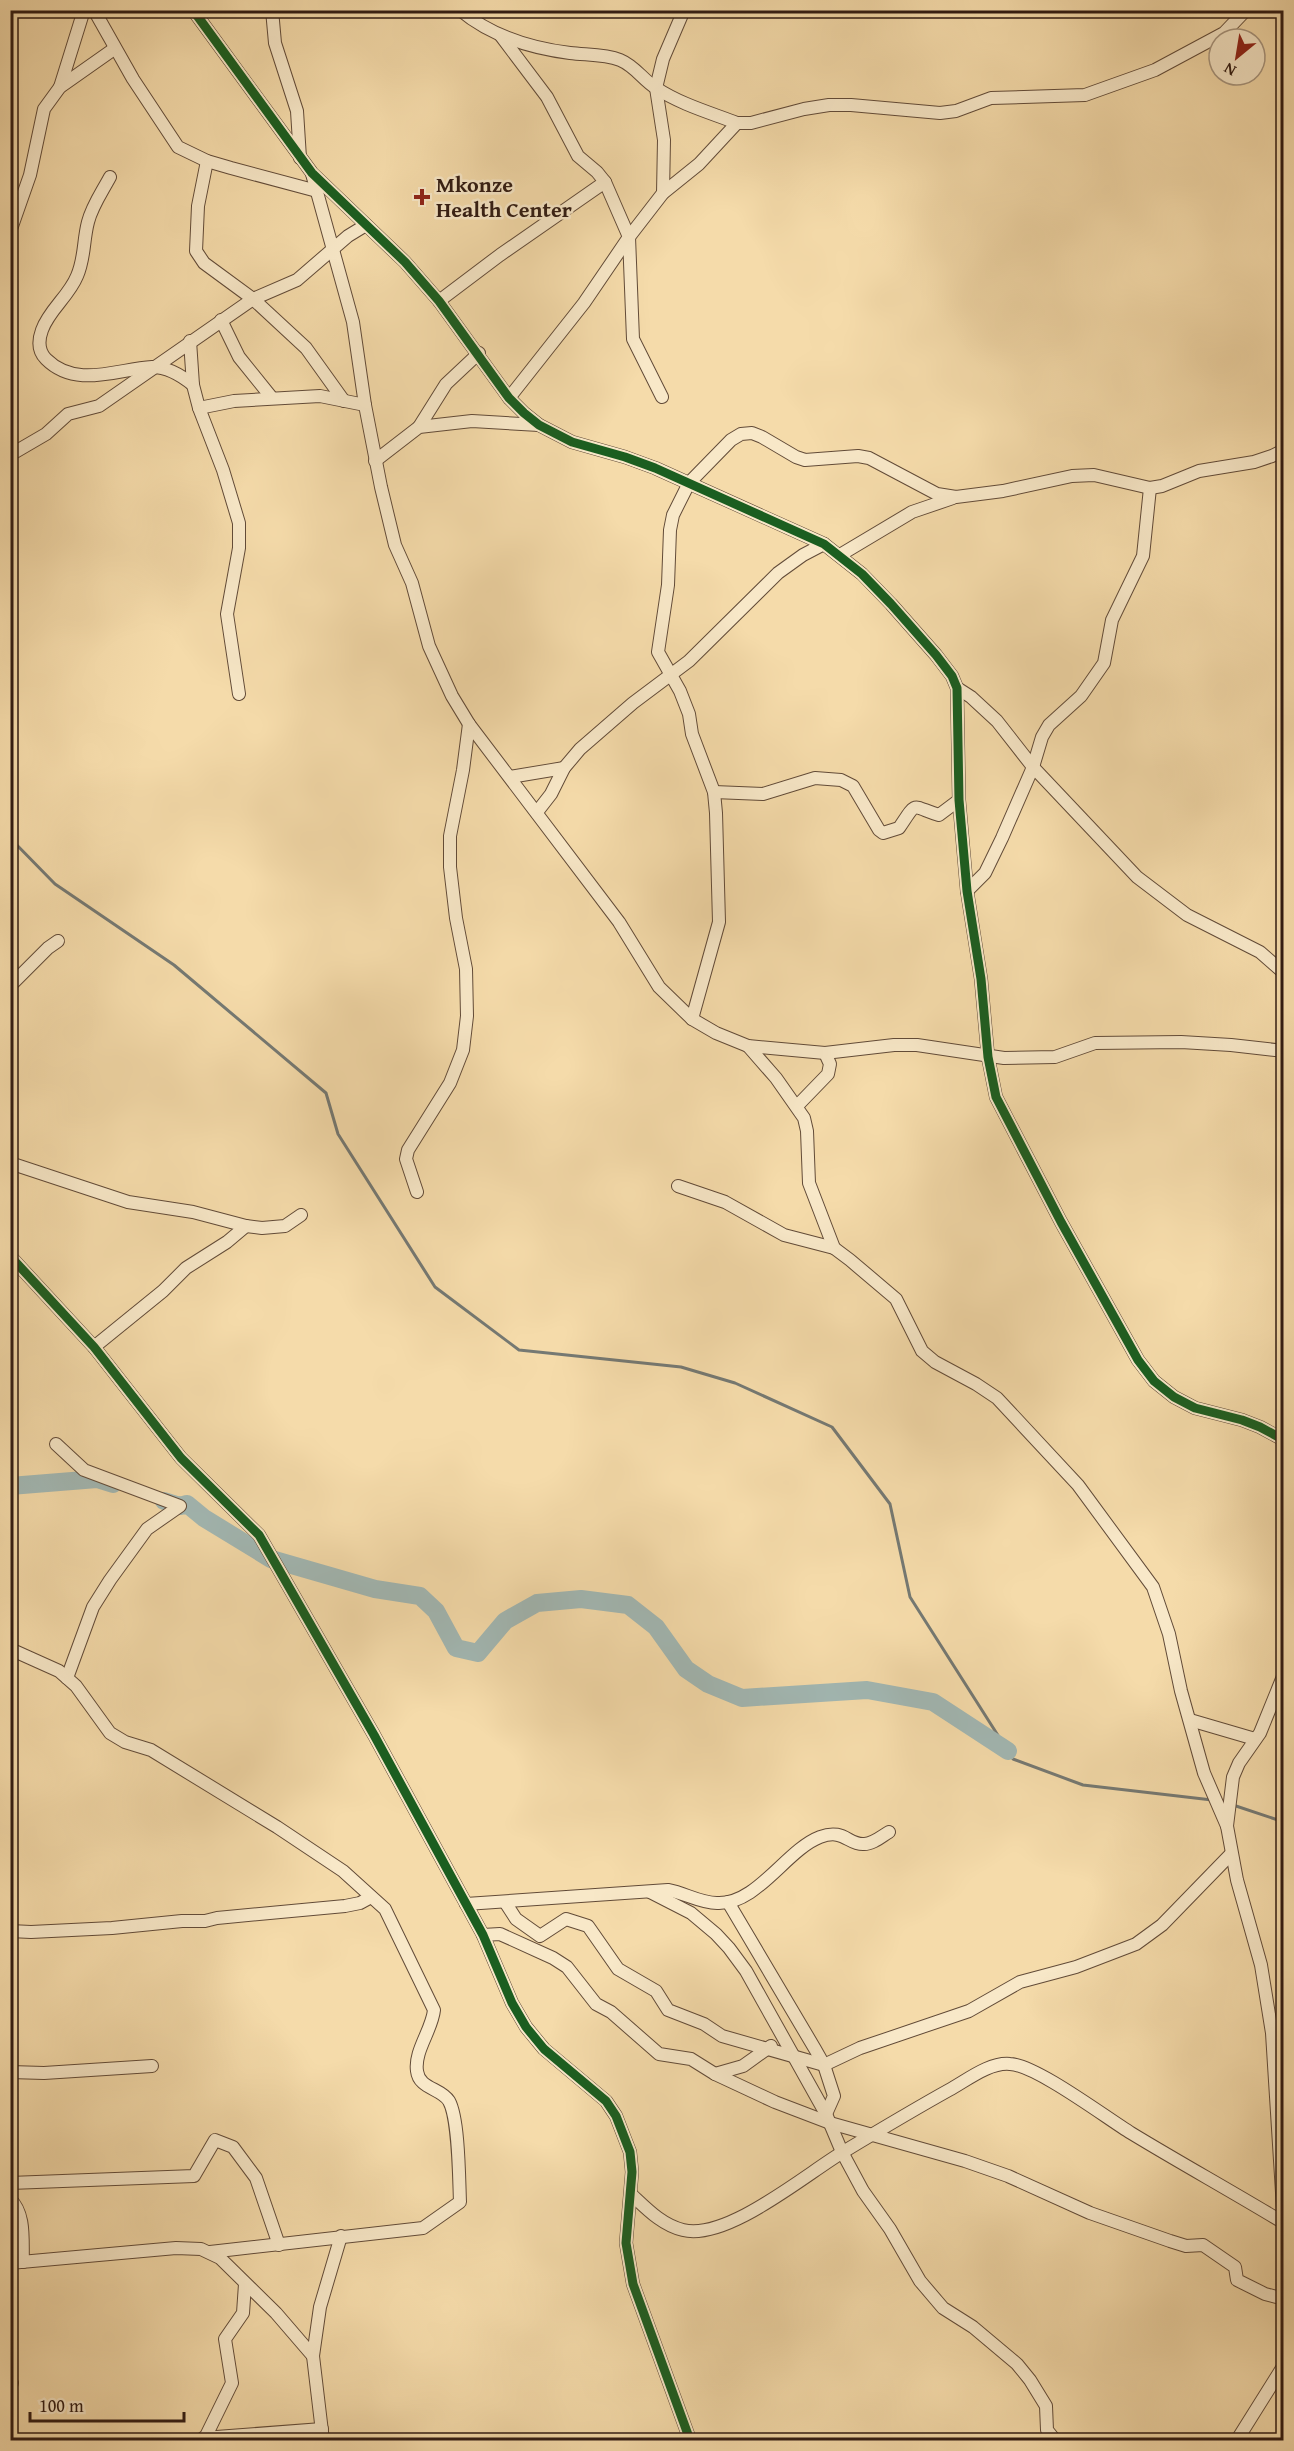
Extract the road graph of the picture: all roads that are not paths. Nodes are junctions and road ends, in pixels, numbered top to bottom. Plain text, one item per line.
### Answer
1 (84, 10) edge
2 (94, 10) edge
3 (193, 10) edge
4 (272, 10) edge
5 (460, 10) edge
6 (684, 10) edge
7 (1246, 10) edge
8 (500, 35) junction
9 (114, 49) junction
10 (60, 87) junction
11 (656, 88) junction
12 (737, 123) junction
13 (300, 158) junction
14 (207, 161) junction
15 (312, 173) junction
16 (110, 177) dead end
17 (605, 182) junction
18 (317, 191) junction
19 (663, 193) junction
20 (366, 225) junction
21 (10, 232) edge
22 (629, 237) junction
23 (332, 250) junction
24 (253, 299) junction
25 (439, 301) junction
26 (221, 320) junction
27 (190, 341) junction
28 (479, 353) junction
29 (153, 367) junction
30 (193, 385) junction
31 (662, 397) dead end
32 (272, 398) junction
33 (509, 398) junction
34 (344, 401) junction
35 (365, 405) junction
36 (200, 408) junction
37 (539, 425) junction
38 (419, 427) junction
39 (1284, 450) edge
40 (10, 455) edge
41 (375, 460) junction
42 (689, 483) junction
43 (1150, 488) junction
44 (956, 497) junction
45 (824, 544) junction
46 (840, 555) junction
47 (670, 674) junction
48 (957, 688) junction
49 (238, 694) dead end
50 (469, 724) junction
51 (1033, 767) junction
52 (564, 768) junction
53 (510, 777) junction
54 (714, 792) junction
55 (959, 800) junction
56 (537, 812) junction
57 (967, 891) junction
58 (58, 941) dead end
59 (1284, 973) edge
60 (10, 989) edge
61 (692, 1019) junction
62 (748, 1046) junction
63 (1284, 1052) edge
64 (825, 1053) junction
65 (988, 1057) junction
66 (797, 1106) junction
67 (10, 1163) edge
68 (678, 1186) dead end
69 (417, 1192) dead end
70 (302, 1215) dead end
71 (246, 1226) junction
72 (834, 1248) junction
73 (10, 1256) edge
74 (94, 1347) junction
75 (1284, 1440) edge
76 (56, 1444) dead end
77 (11, 1650) edge
78 (1284, 1674) edge
79 (68, 1678) junction
80 (1190, 1720) junction
81 (1256, 1739) junction
82 (1227, 1826) junction
83 (889, 1832) dead end
84 (1231, 1854) junction
85 (650, 1892) junction
86 (371, 1897) junction
87 (505, 1902) junction
88 (728, 1902) junction
89 (466, 1904) junction
90 (14, 1933) edge
91 (483, 1935) junction
92 (782, 2040) junction
93 (767, 2049) junction
94 (794, 2058) junction
95 (824, 2065) junction
96 (152, 2066) dead end
97 (10, 2073) edge
98 (714, 2074) junction
99 (828, 2119) junction
100 (873, 2136) junction
101 (842, 2152) junction
102 (10, 2183) edge
103 (632, 2194) junction
104 (10, 2199) edge
105 (1284, 2223) edge
106 (341, 2236) junction
107 (279, 2245) junction
108 (210, 2252) junction
109 (15, 2263) edge
110 (10, 2274) edge
111 (245, 2284) junction
112 (1284, 2299) edge
113 (313, 2356) junction
114 (1284, 2365) edge
115 (323, 2435) edge
116 (204, 2439) edge
117 (690, 2440) edge
118 (1055, 2440) edge
119 (1237, 2440) edge

1 - 10 street
2 - 9 street
3 - 13 street
4 - 13 street
5 - 8 street
6 - 11 street
7 - 12 street
8 - 11 street
8 - 17 street
9 - 10 street
9 - 14 street
10 - 21 street
11 - 12 street
11 - 19 street
12 - 19 street
13 - 15 street
14 - 18 street
14 - 24 street
15 - 18 street
15 - 20 street
16 - 29 street
17 - 22 street
17 - 25 street
18 - 23 street
19 - 22 street
20 - 23 street
20 - 25 street
22 - 31 street
22 - 33 street
23 - 24 street
23 - 35 street
24 - 26 street
24 - 34 street
25 - 28 street
26 - 27 street
26 - 32 street
27 - 29 street
27 - 30 street
28 - 33 street
28 - 38 street
29 - 30 street
29 - 40 street
30 - 36 street
32 - 34 street
32 - 36 street
33 - 37 street
34 - 35 street
35 - 41 street
36 - 49 street
37 - 38 street
37 - 42 street
38 - 41 street
39 - 43 street
41 - 50 street
42 - 44 street
42 - 45 street
42 - 47 street
43 - 44 street
43 - 51 street
44 - 46 street
45 - 46 street
45 - 47 street
46 - 48 street
47 - 52 street
47 - 54 street
48 - 51 street
48 - 55 street
50 - 53 street
50 - 69 street
51 - 57 street
51 - 59 street
52 - 53 street
52 - 56 street
53 - 56 street
54 - 55 street
54 - 61 street
55 - 57 street
56 - 61 street
57 - 65 street
58 - 60 street
61 - 62 street
62 - 64 street
62 - 66 street
63 - 65 street
64 - 65 street
64 - 66 street
65 - 75 street
66 - 72 street
67 - 71 street
68 - 72 street
70 - 71 street
71 - 74 street
72 - 80 street
73 - 74 street
74 - 89 street
76 - 79 street
77 - 79 street
78 - 81 street
79 - 86 street
80 - 81 street
80 - 82 street
81 - 82 street
82 - 84 street
83 - 88 street
84 - 95 street
84 - 105 street
85 - 87 street
85 - 88 street
85 - 92 street
86 - 90 street
86 - 106 street
87 - 89 street
87 - 93 street
88 - 95 street
89 - 91 street
91 - 98 street
91 - 103 street
92 - 93 street
92 - 94 street
93 - 94 street
93 - 98 street
94 - 95 street
94 - 99 street
95 - 99 street
96 - 97 street
98 - 99 street
99 - 100 street
99 - 101 street
100 - 101 street
100 - 105 street
100 - 112 street
101 - 103 street
101 - 118 street
102 - 107 street
103 - 117 street
104 - 109 street
106 - 107 street
106 - 113 street
107 - 108 street
108 - 109 street
108 - 111 street
109 - 110 street
111 - 113 street
111 - 116 street
113 - 115 street
114 - 119 street
115 - 116 street

